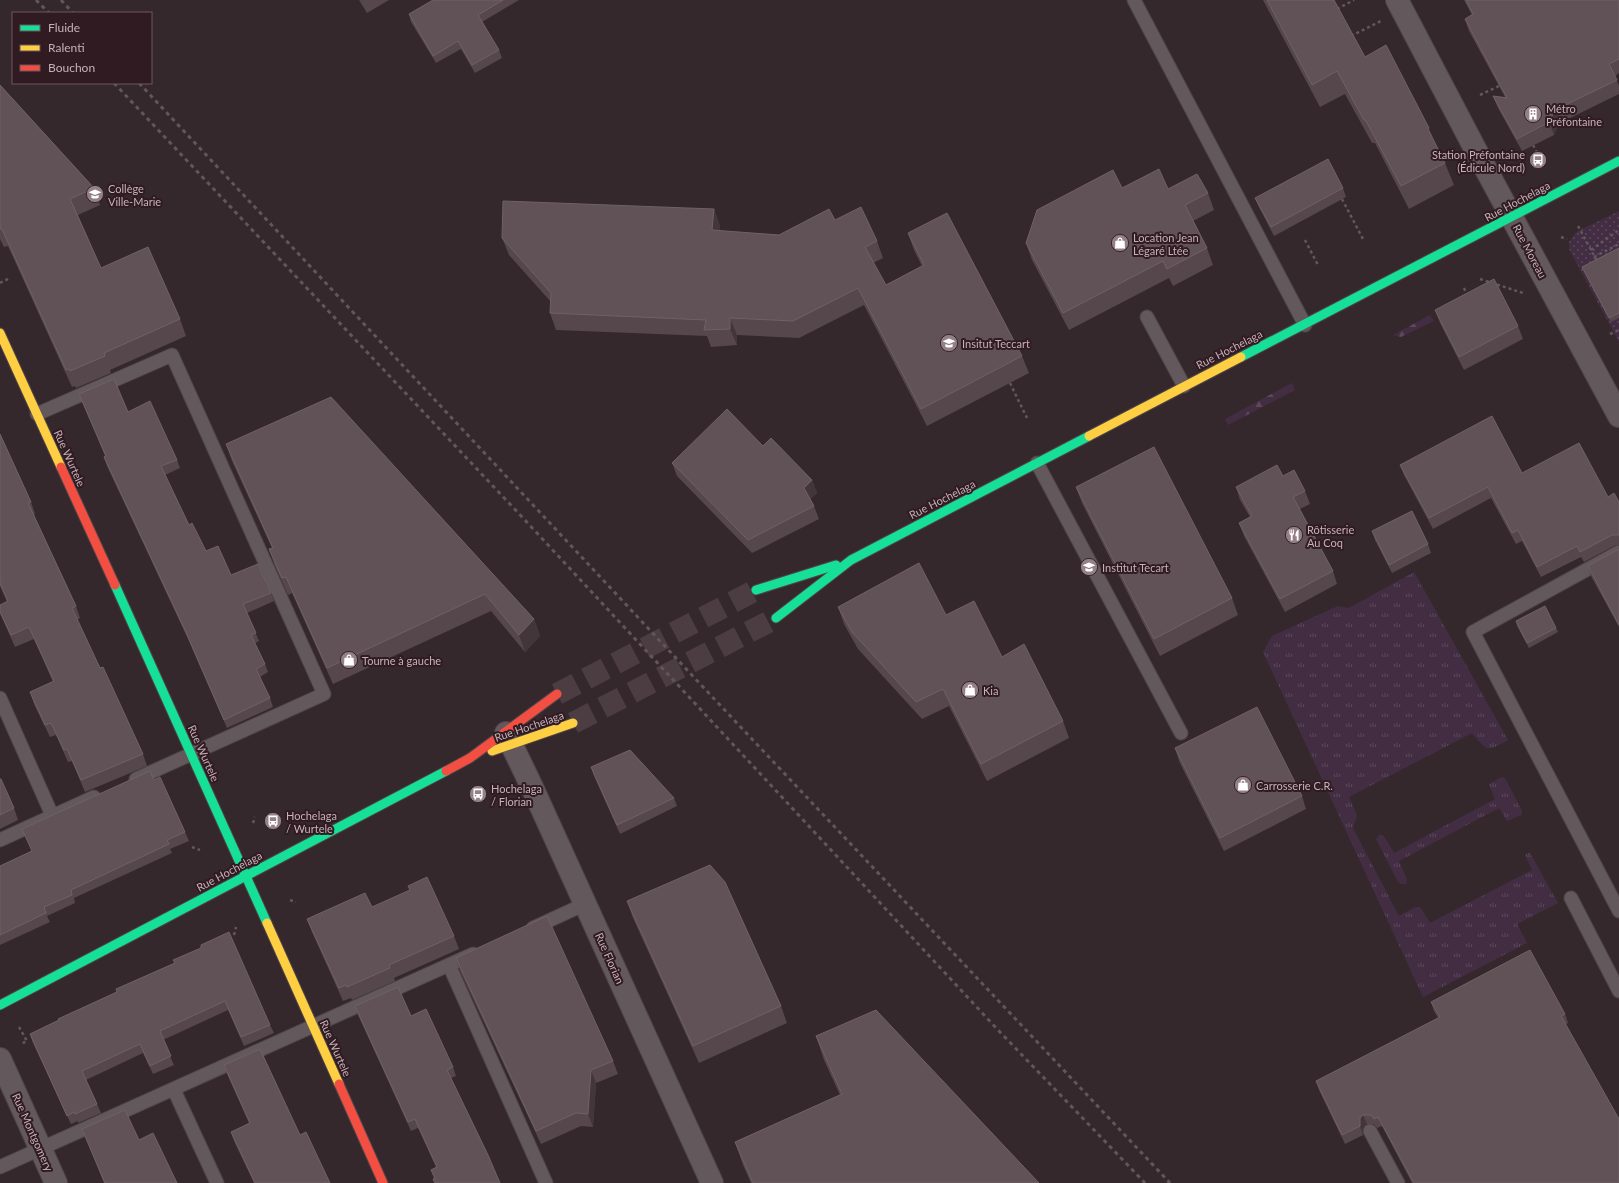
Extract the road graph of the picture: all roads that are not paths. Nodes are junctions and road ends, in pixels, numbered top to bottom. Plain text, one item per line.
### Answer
1 (1134, 0) edge
2 (1397, 0) edge
3 (1619, 161) edge
4 (1512, 217) junction
5 (1147, 317) dead end
6 (1305, 324) junction
7 (0, 333) edge
8 (1184, 386) junction
9 (37, 414) junction
10 (1619, 416) edge
11 (1037, 462) junction
12 (1619, 552) edge
13 (851, 560) junction
14 (756, 590) tunnel mouth
15 (776, 618) tunnel mouth
16 (557, 694) tunnel mouth
17 (0, 698) edge
18 (573, 723) tunnel mouth
19 (1181, 733) dead end
20 (508, 739) junction
21 (192, 755) junction
22 (470, 758) junction
23 (124, 784) edge
24 (103, 794) edge
25 (52, 815) junction
26 (0, 840) edge
27 (245, 876) junction
28 (1571, 898) dead end
29 (585, 904) junction
30 (1619, 911) edge
31 (519, 934) edge
32 (484, 949) edge
33 (449, 965) junction
34 (1619, 992) edge
35 (0, 1005) edge
36 (312, 1026) junction
37 (0, 1059) edge
38 (174, 1090) junction
39 (1370, 1131) dead end
40 (40, 1148) junction
41 (0, 1167) edge
42 (56, 1183) edge
43 (216, 1183) edge
44 (383, 1183) edge
45 (546, 1183) edge
46 (712, 1183) edge
47 (1398, 1183) edge

1 - 6 lane
2 - 4 street, Rue Moreau
3 - 4 street, Rue Hochelaga
4 - 6 street, Rue Hochelaga
4 - 10 street, Rue Moreau
5 - 8 lane
6 - 8 street, Rue Hochelaga
7 - 9 street, Rue Wurtele
8 - 11 street, Rue Hochelaga
9 - 21 street, Rue Wurtele
9 - 21 lane
11 - 13 street, Rue Hochelaga
11 - 19 lane
12 - 30 lane
13 - 14 street, Rue Hochelaga
13 - 15 street, Rue Hochelaga
16 - 20 street, Rue Hochelaga
17 - 25 lane
18 - 20 street, Rue Hochelaga
20 - 22 street, Rue Hochelaga
20 - 22 street, Rue Hochelaga
20 - 29 street, Rue Florian
21 - 23 lane
21 - 27 street, Rue Wurtele
22 - 27 street, Rue Hochelaga
24 - 25 lane
25 - 26 lane
27 - 35 street, Rue Hochelaga
27 - 36 street, Rue Wurtele
28 - 34 lane
29 - 31 lane
29 - 46 street, Rue Florian
32 - 33 lane
33 - 36 lane
33 - 45 lane
36 - 38 lane
36 - 44 street, Rue Wurtele
37 - 40 street, Rue Montgomery
38 - 40 lane
38 - 43 lane
39 - 47 lane
40 - 41 lane
40 - 42 street, Rue Montgomery

